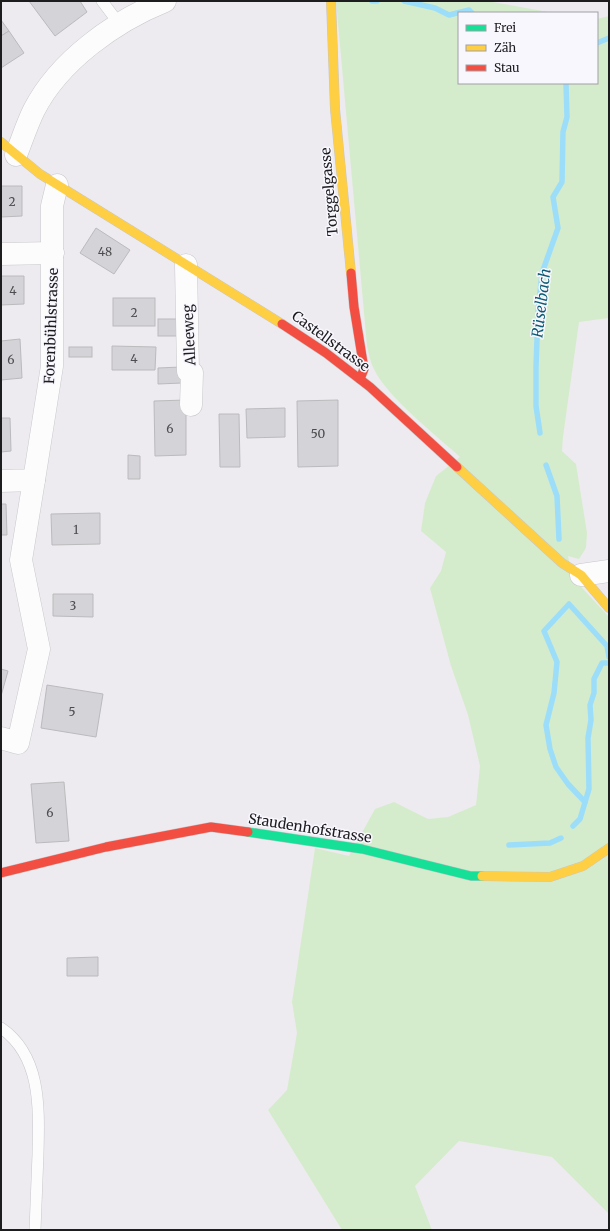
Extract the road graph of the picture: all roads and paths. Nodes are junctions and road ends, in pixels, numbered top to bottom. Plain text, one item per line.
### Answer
1 (102, 1) edge
2 (166, 1) edge
3 (331, 1) edge
4 (120, 25) junction
5 (8, 149) edge
6 (57, 185) junction
7 (53, 253) junction
8 (1, 254) edge
9 (186, 265) junction
10 (360, 379) junction
11 (191, 405) dead end
12 (34, 480) junction
13 (1, 481) edge
14 (609, 571) edge
15 (581, 575) junction
16 (609, 608) edge
17 (1, 738) edge
18 (609, 848) edge
19 (1, 873) edge
20 (1, 1028) edge
21 (35, 1230) edge

1 - 4 lane
2 - 4 street
3 - 10 street, Torggelgasse
4 - 5 street
5 - 6 street, Castellstrasse
6 - 7 street, Forenbühlstrasse
6 - 9 street, Castellstrasse
7 - 8 street
7 - 12 street, Forenbühlstrasse
9 - 10 street, Castellstrasse
9 - 11 street, Alleeweg
10 - 15 street, Castellstrasse
12 - 13 street
12 - 17 street, Forenbühlstrasse
14 - 15 street
15 - 16 street, Castellstrasse
18 - 19 street, Staudenhofstrasse
20 - 21 lane

